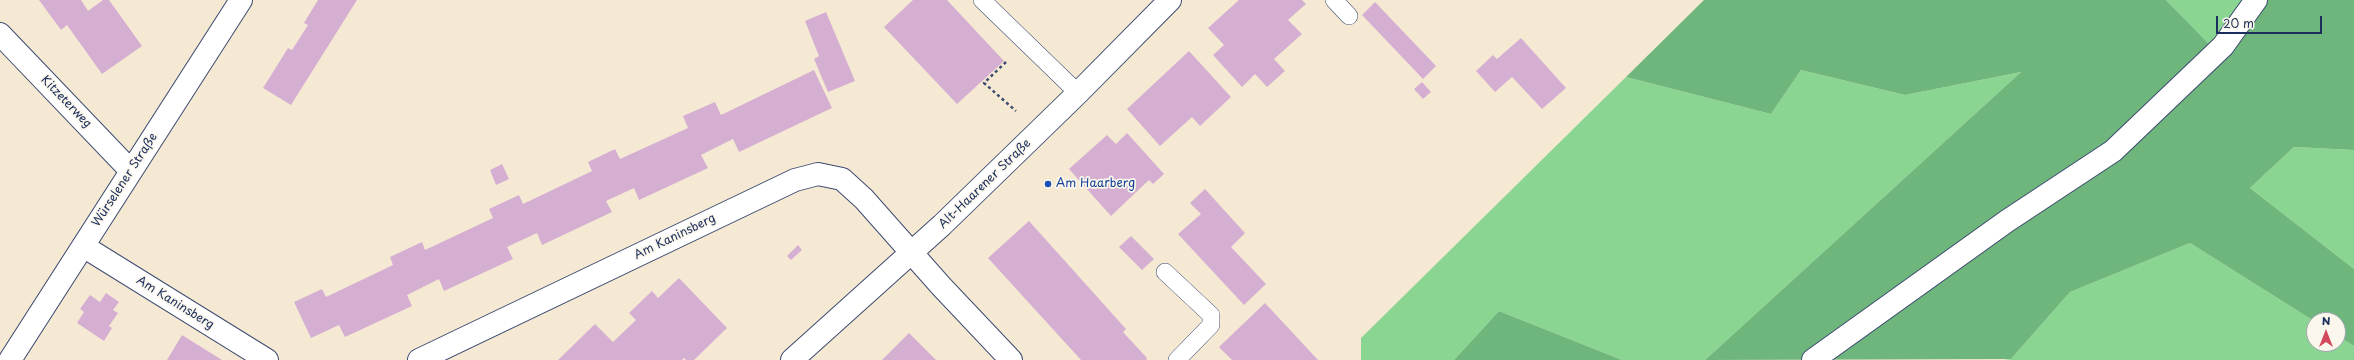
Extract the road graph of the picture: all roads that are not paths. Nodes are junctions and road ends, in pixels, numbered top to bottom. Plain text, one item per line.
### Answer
1 (241, 0) edge
2 (982, 0) edge
3 (1170, 0) edge
4 (1334, 0) edge
5 (2256, 0) edge
6 (1349, 16) dead end
7 (0, 34) edge
8 (1078, 93) junction
9 (131, 171) junction
10 (83, 246) junction
11 (912, 253) junction
12 (1165, 272) dead end
13 (10, 360) edge
14 (267, 360) edge
15 (419, 360) edge
16 (792, 360) edge
17 (1011, 360) edge
18 (1176, 360) edge
19 (1813, 360) edge

1 - 9 street, Würselener Straße
2 - 8 lane
3 - 8 street, Alt-Haarener Straße
4 - 6 lane
5 - 19 street
7 - 9 street, Kitzeterweg
8 - 11 street, Alt-Haarener Straße
9 - 10 street, Würselener Straße
10 - 13 street, Würselener Straße
10 - 14 street, Am Kaninsberg
11 - 15 street, Am Kaninsberg
11 - 16 street, Alt-Haarener Straße
11 - 17 street
12 - 18 lane

